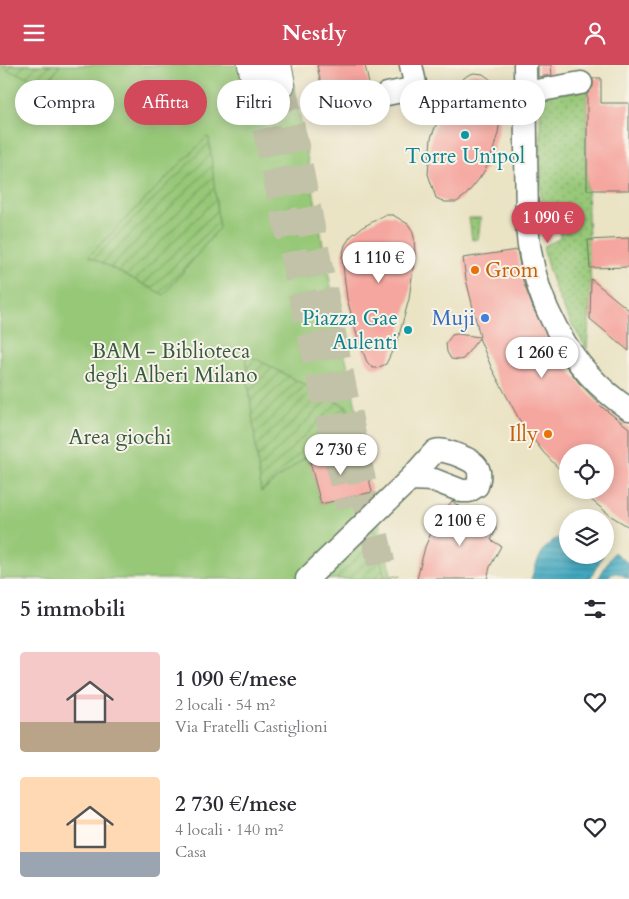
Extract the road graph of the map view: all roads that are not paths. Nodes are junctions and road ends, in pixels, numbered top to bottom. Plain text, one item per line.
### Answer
1 (410, 65) edge
2 (525, 65) edge
3 (525, 80) edge
4 (581, 83) dead end
5 (545, 89) edge
6 (390, 93) edge
7 (526, 125) edge
8 (629, 409) edge
9 (410, 479) dead end
10 (307, 579) edge

1 - 6 street
2 - 3 street
4 - 5 street
7 - 8 street
9 - 10 street

